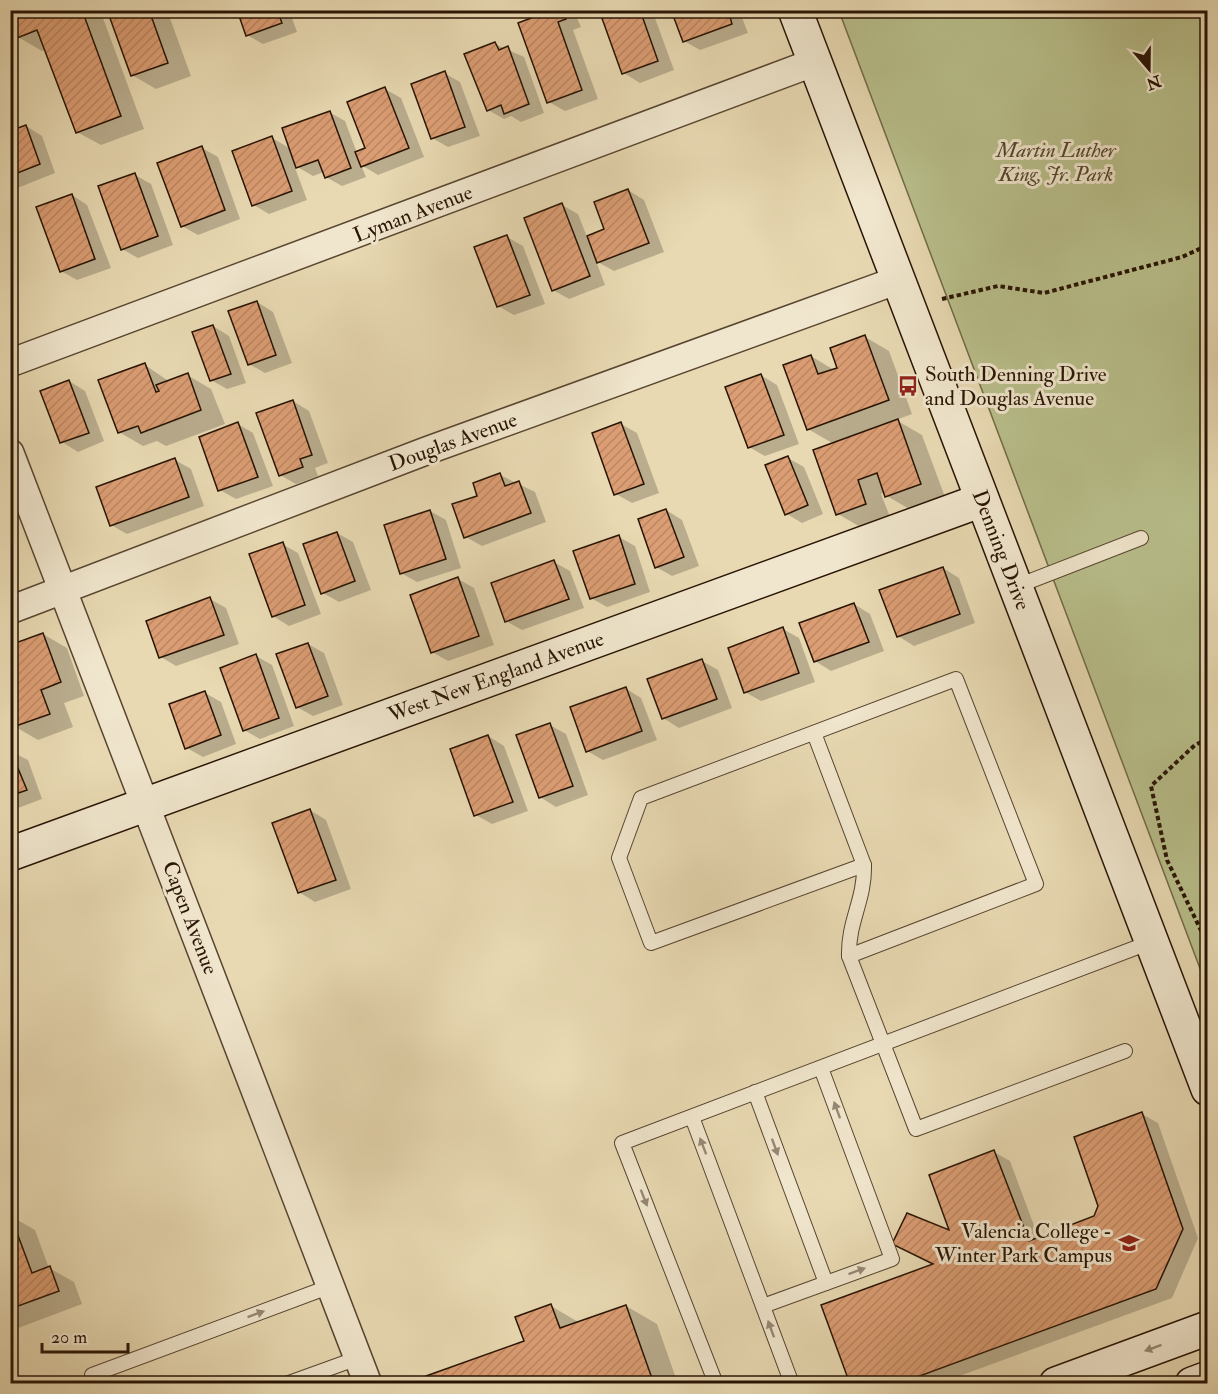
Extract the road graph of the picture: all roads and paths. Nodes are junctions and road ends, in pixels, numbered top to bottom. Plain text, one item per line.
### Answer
1 (795, 10) edge
2 (814, 62) junction
3 (1208, 245) edge
4 (898, 280) junction
5 (942, 299) dead end
6 (10, 363) edge
7 (10, 453) edge
8 (982, 500) junction
9 (1141, 538) dead end
10 (1016, 588) junction
11 (62, 590) junction
12 (10, 610) edge
13 (814, 734) junction
14 (1208, 739) edge
15 (145, 803) junction
16 (10, 854) edge
17 (864, 865) junction
18 (1151, 942) junction
19 (1208, 945) edge
20 (849, 956) junction
21 (883, 1044) junction
22 (1125, 1051) dead end
23 (821, 1068) junction
24 (1208, 1089) edge
25 (755, 1092) junction
26 (692, 1117) junction
27 (826, 1283) junction
28 (331, 1286) junction
29 (763, 1306) junction
30 (1208, 1328) edge
31 (358, 1358) junction
32 (1208, 1378) edge
33 (95, 1383) edge
34 (286, 1383) edge
35 (368, 1383) edge
36 (716, 1383) edge
37 (792, 1383) edge
38 (1056, 1383) edge
39 (1192, 1383) edge

1 - 2 street, Denning Drive
2 - 4 street, Denning Drive
2 - 6 street, Lyman Avenue
3 - 5 path
4 - 8 street, Denning Drive
4 - 11 street, Douglas Avenue
7 - 11 street, Capen Avenue
8 - 10 street, Denning Drive
8 - 15 street, West New England Avenue
9 - 10 lane
10 - 18 street, Denning Drive
11 - 12 street, Douglas Avenue
11 - 15 street, Capen Avenue
13 - 17 lane
13 - 17 lane
13 - 20 lane
14 - 19 path
15 - 16 street, West New England Avenue
15 - 28 street, Capen Avenue
17 - 20 lane
18 - 21 lane
18 - 24 street, Denning Drive
20 - 21 lane
21 - 22 lane
21 - 23 lane
23 - 25 lane
27 -> 23 lane
25 - 26 lane
25 -> 27 lane
29 -> 26 lane
26 -> 36 lane
27 - 29 lane
28 - 31 street, Capen Avenue
33 -> 28 lane
37 -> 29 lane
30 -> 38 street
31 - 34 lane
31 - 35 street, Capen Avenue
32 - 39 street

